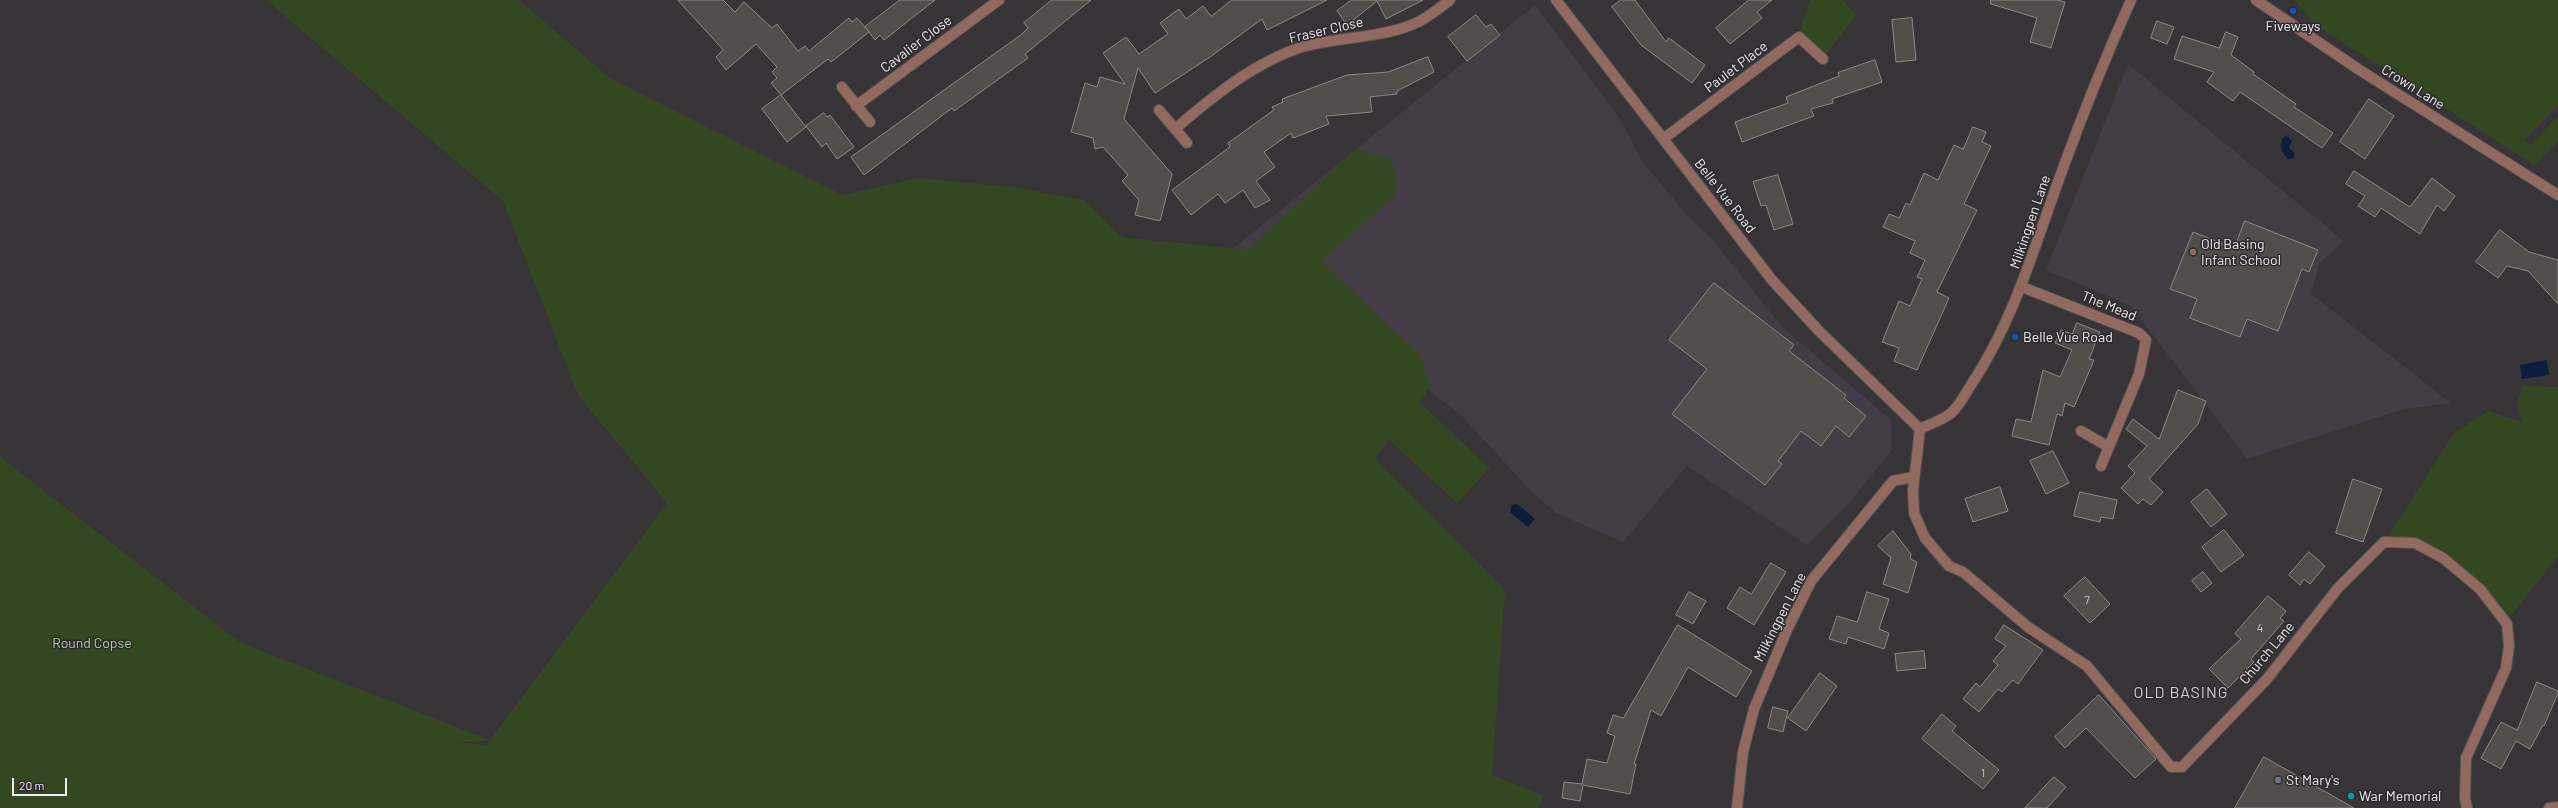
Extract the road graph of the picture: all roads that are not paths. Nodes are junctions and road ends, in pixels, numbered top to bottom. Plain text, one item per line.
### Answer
1 (1450, 0) edge
2 (1556, 0) edge
3 (2131, 0) edge
4 (2256, 0) edge
5 (994, 2) edge
6 (1823, 59) dead end
7 (842, 88) dead end
8 (856, 106) junction
9 (1159, 110) dead end
10 (870, 122) dead end
11 (1175, 129) junction
12 (1663, 139) junction
13 (1187, 143) dead end
14 (2558, 195) edge
15 (2022, 287) junction
16 (1920, 429) junction
17 (2081, 431) dead end
18 (2109, 447) junction
19 (2101, 466) dead end
20 (1913, 477) junction
21 (2558, 807) edge
22 (1737, 808) edge
23 (2467, 808) edge
24 (2549, 808) edge

1 - 11 street, Fraser Close
2 - 12 street, Belle Vue Road
3 - 15 street, Milkingpen Lane
4 - 14 street, Crown Lane
5 - 8 street, Cavalier Close
6 - 12 street, Paulet Place
7 - 8 street
8 - 10 street
9 - 11 street
11 - 13 street
12 - 16 street, Belle Vue Road
15 - 16 street, Milkingpen Lane
15 - 18 street, The Mead
16 - 20 street, Church Lane
17 - 18 street
18 - 19 street, The Mead
20 - 22 street, Milkingpen Lane
20 - 23 street, Church Lane
21 - 24 street

